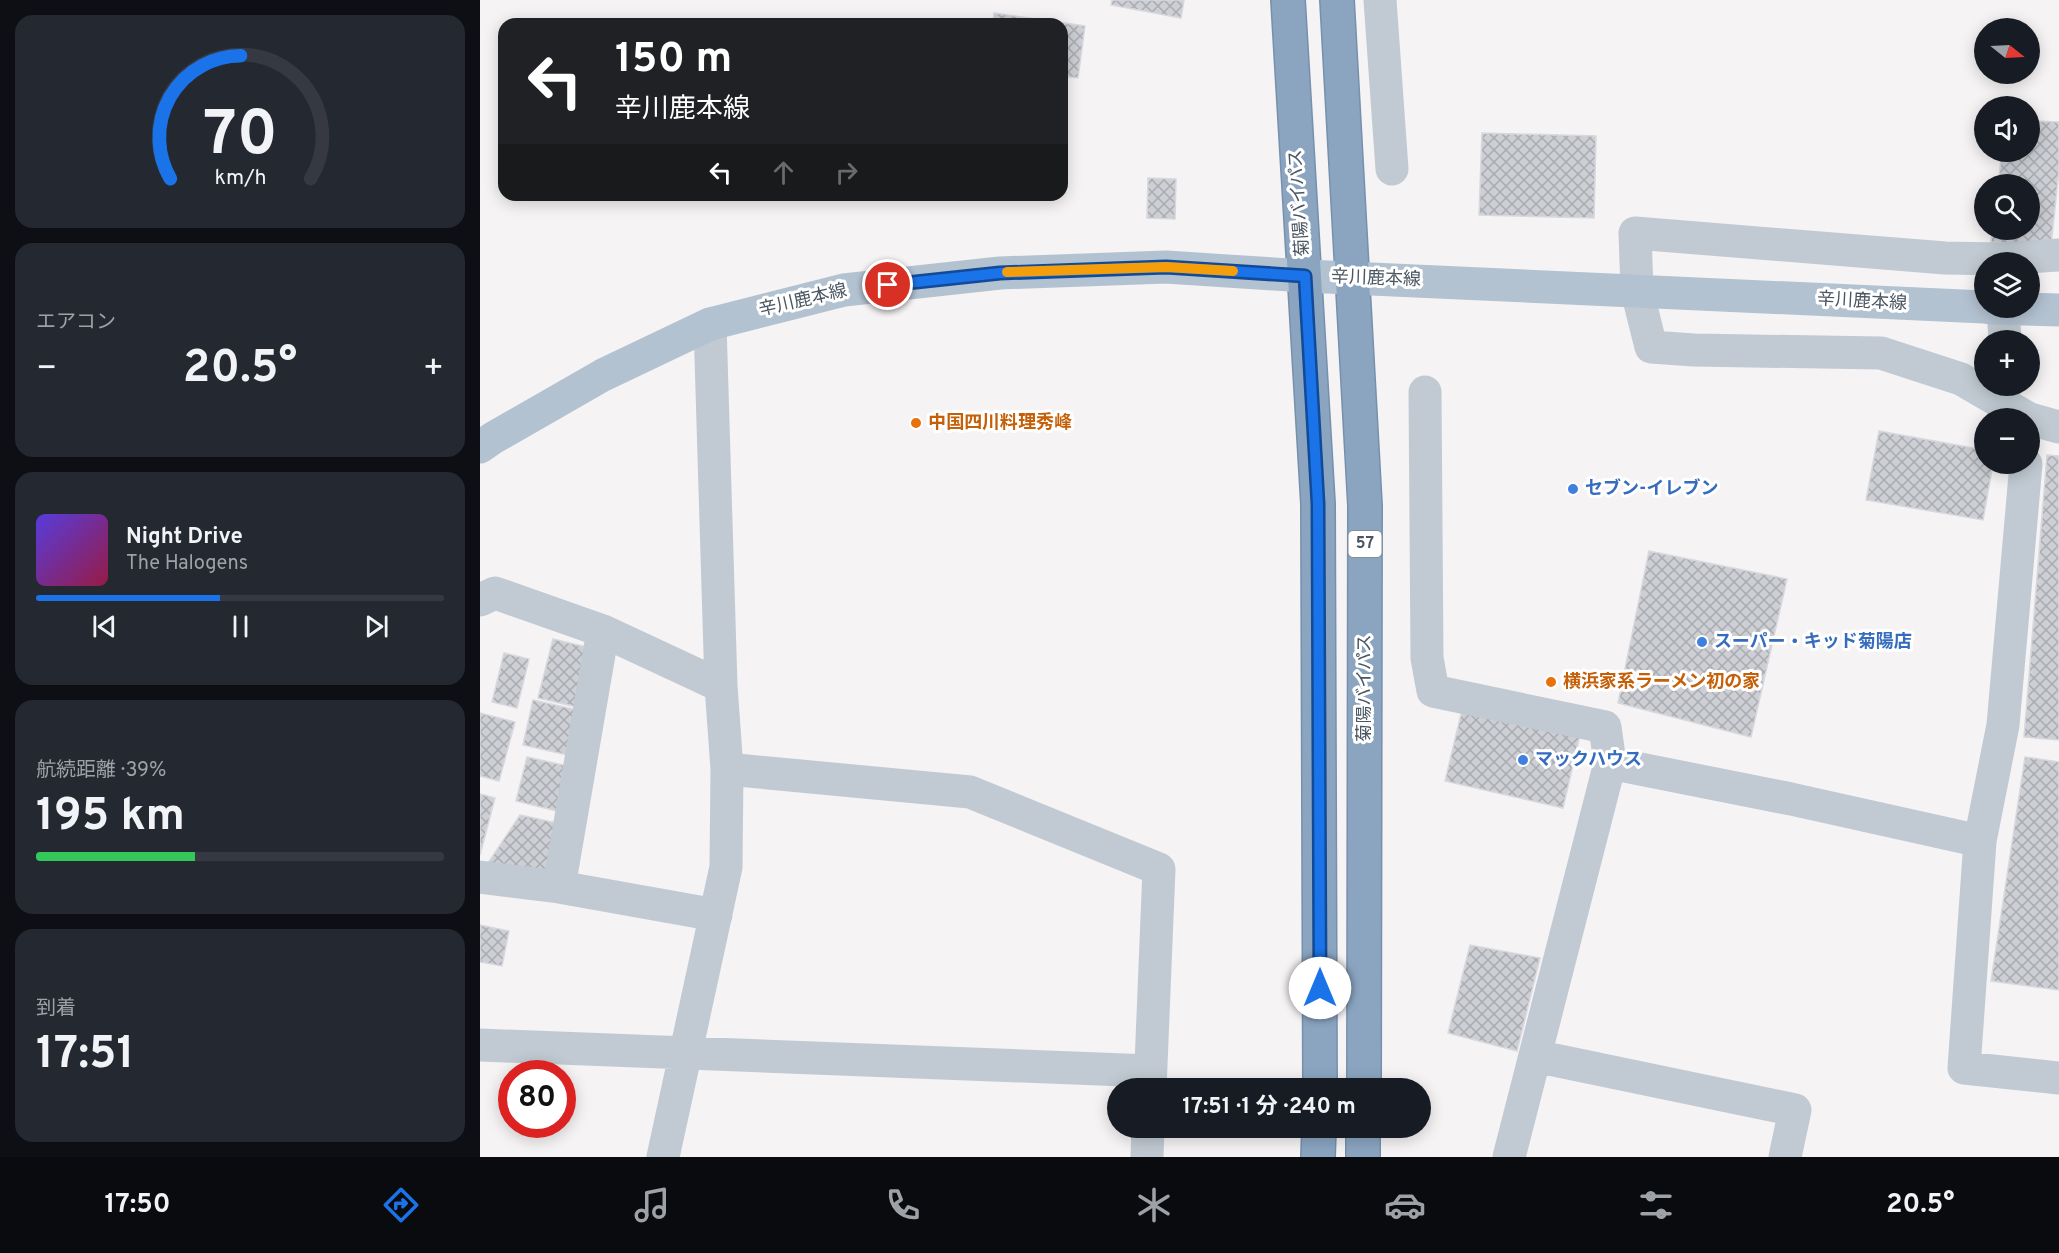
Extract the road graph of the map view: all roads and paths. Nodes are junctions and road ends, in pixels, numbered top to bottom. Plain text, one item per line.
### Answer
1 (1288, 0) edge
2 (1337, 0) edge
3 (1380, 0) edge
4 (1392, 169) dead end
5 (2059, 255) edge
6 (2040, 257) edge
7 (1974, 260) edge
8 (1305, 276) junction
9 (1353, 278) junction
10 (1637, 291) junction
11 (1974, 307) edge
12 (2040, 309) edge
13 (2059, 310) edge
14 (710, 324) junction
15 (1425, 392) dead end
16 (2019, 408) edge
17 (2040, 418) edge
18 (2059, 427) edge
19 (480, 447) edge
20 (2025, 474) edge
21 (480, 600) edge
22 (603, 631) junction
23 (721, 686) junction
24 (1610, 763) junction
25 (727, 769) junction
26 (1980, 841) junction
27 (480, 877) edge
28 (559, 887) junction
29 (716, 915) junction
30 (480, 1045) edge
31 (686, 1053) junction
32 (1535, 1056) junction
33 (1116, 1078) edge
34 (1150, 1078) edge
35 (1320, 1078) edge
36 (1364, 1078) edge
37 (2059, 1078) edge
38 (1148, 1138) edge
39 (1319, 1138) edge
40 (1364, 1138) edge
41 (663, 1157) edge
42 (1147, 1157) edge
43 (1318, 1157) edge
44 (1363, 1157) edge
45 (1509, 1157) edge
46 (1785, 1157) edge

1 - 8 highway, 菊陽バイパス
2 - 9 highway, 菊陽バイパス / 57
3 - 4 street
5 - 6 street
7 - 10 street
8 - 9 main road, 辛川鹿本線
8 - 14 main road, 辛川鹿本線
8 - 35 highway, 菊陽バイパス
9 - 10 main road, 辛川鹿本線
9 - 36 highway, 菊陽バイパス / 57
10 - 11 main road, 辛川鹿本線
10 - 16 street
12 - 13 main road, bridge
14 - 19 main road, 辛川鹿本線
14 - 23 street
15 - 24 street
17 - 18 street
20 - 26 street
21 - 22 street
22 - 23 street
22 - 28 street
23 - 25 street
24 - 26 street
24 - 32 street
25 - 29 street
25 - 34 street
26 - 37 street
27 - 28 street
28 - 29 street
29 - 31 street
30 - 31 street
31 - 33 street
31 - 41 street
32 - 45 street
32 - 46 street
38 - 42 street
39 - 43 highway
40 - 44 highway

